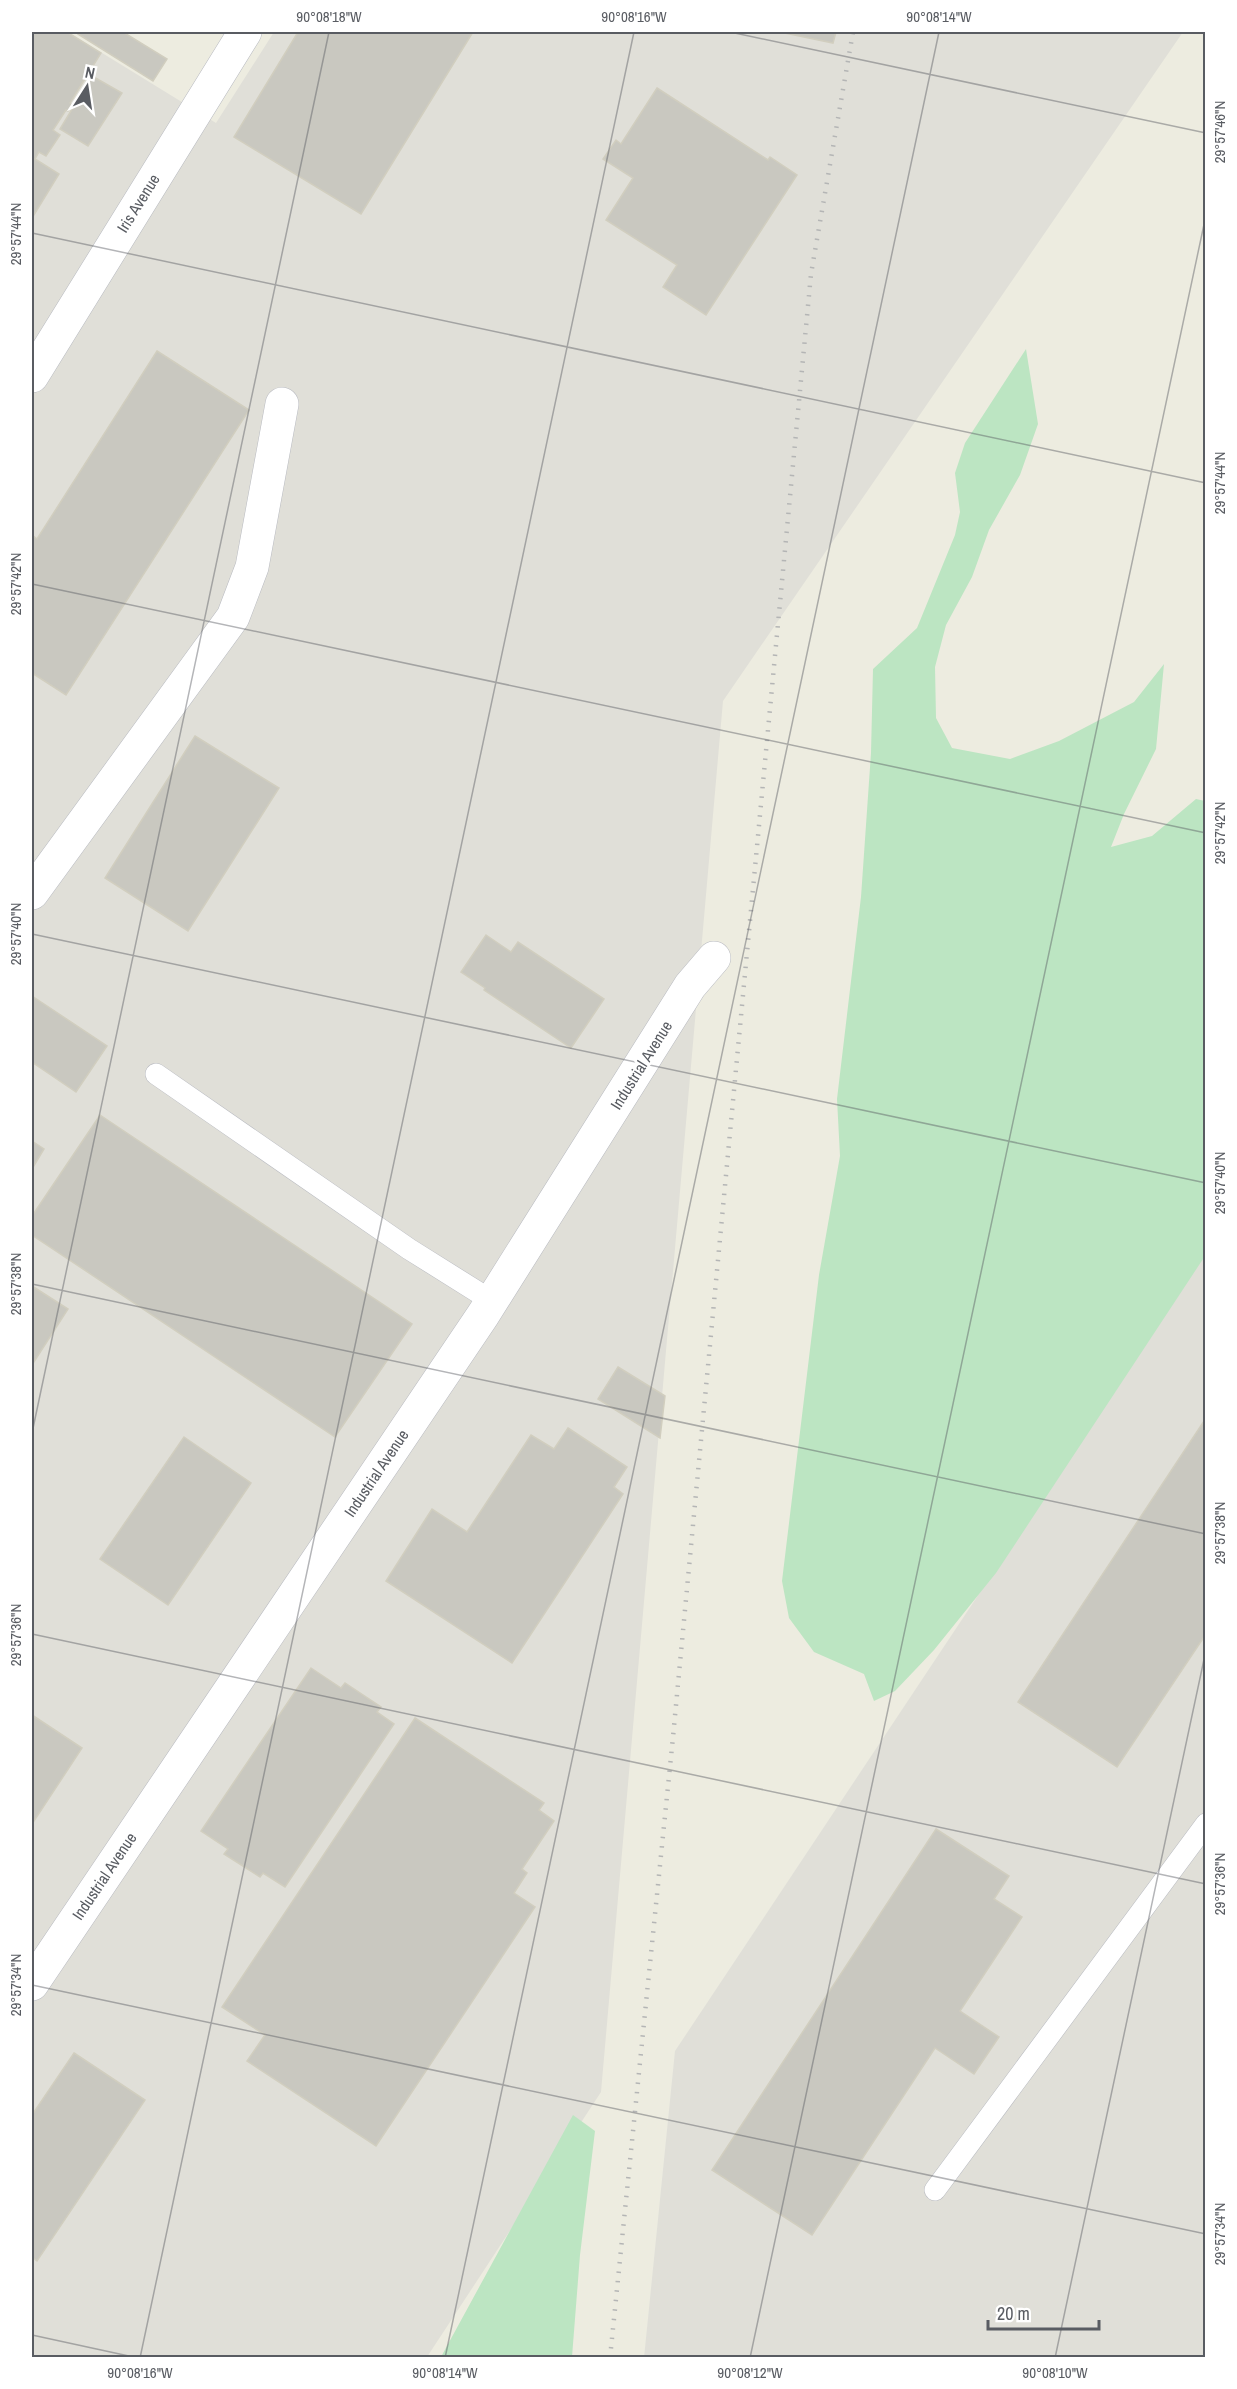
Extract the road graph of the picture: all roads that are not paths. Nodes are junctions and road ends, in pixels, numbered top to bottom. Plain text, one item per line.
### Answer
1 (245, 32) edge
2 (32, 376) edge
3 (282, 404) dead end
4 (32, 893) edge
5 (714, 958) dead end
6 (156, 1074) dead end
7 (492, 1301) junction
8 (1206, 1824) edge
9 (32, 1984) edge
10 (935, 2190) dead end

1 - 2 street, Iris Avenue
3 - 4 street
5 - 7 street, Industrial Avenue
6 - 7 lane
7 - 9 street, Industrial Avenue
8 - 10 lane

